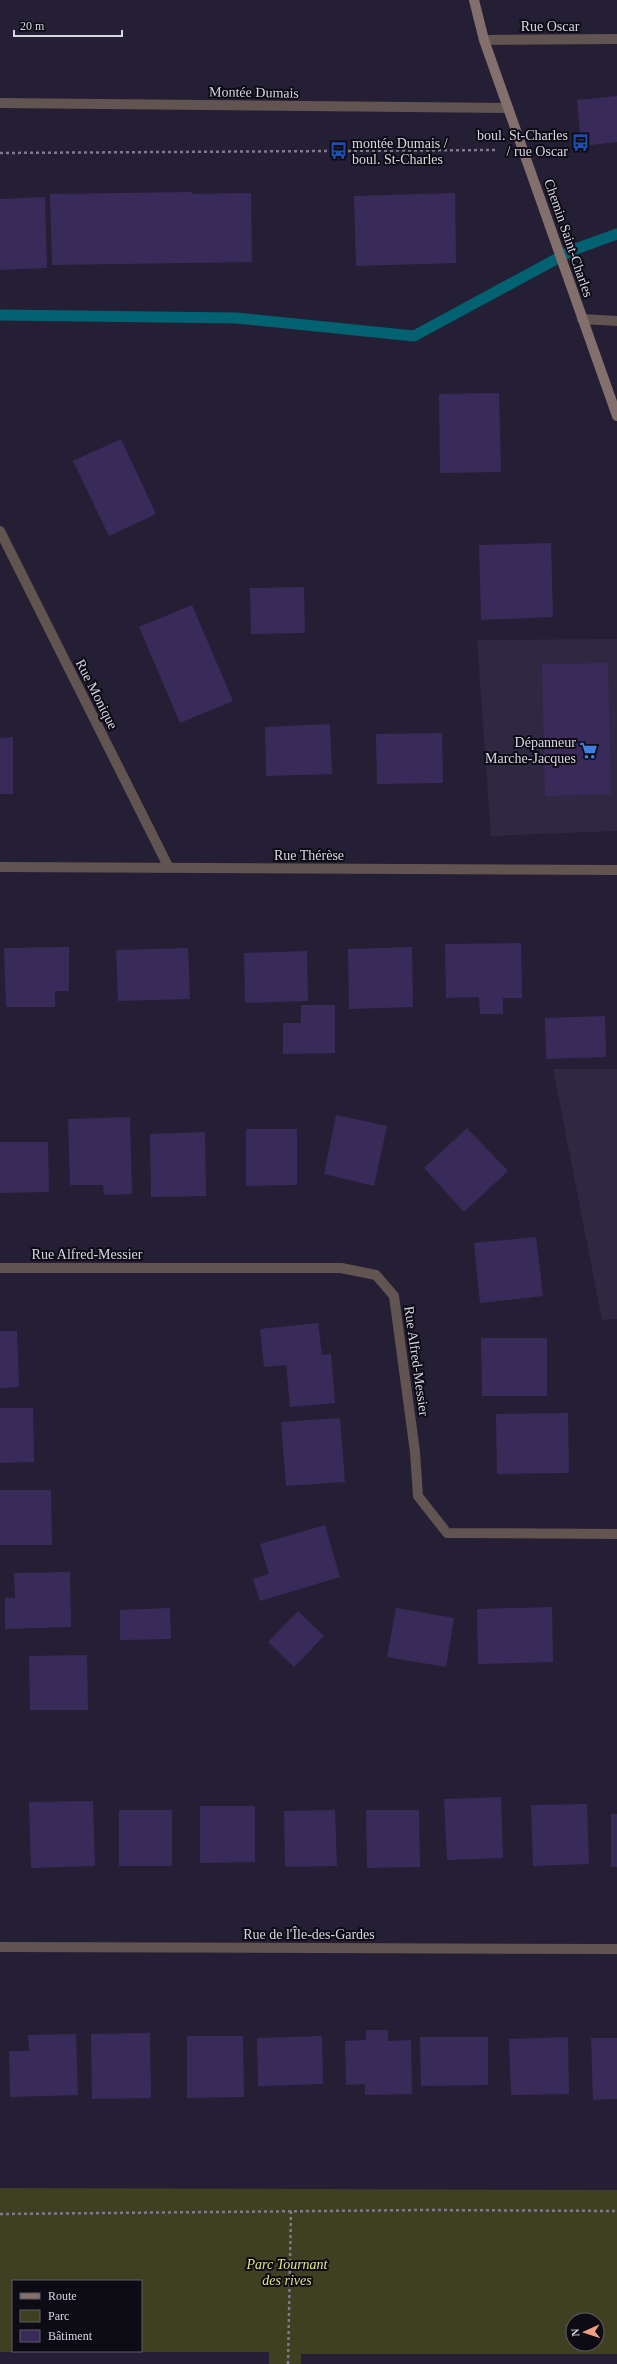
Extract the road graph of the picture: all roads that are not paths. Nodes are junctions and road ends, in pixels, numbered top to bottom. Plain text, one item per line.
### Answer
1 (474, 0) edge
2 (617, 39) edge
3 (484, 40) junction
4 (0, 103) edge
5 (508, 108) junction
6 (582, 319) junction
7 (617, 320) edge
8 (617, 416) edge
9 (0, 531) edge
10 (0, 867) edge
11 (169, 868) junction
12 (617, 870) edge
13 (0, 1268) edge
14 (617, 1534) edge
15 (0, 1947) edge
16 (617, 1950) edge

1 - 3 main road, Chemin Saint-Charles
2 - 3 street, Rue Oscar
3 - 5 main road, Chemin Saint-Charles
4 - 5 street, Montée Dumais
5 - 6 main road, Chemin Saint-Charles
6 - 7 street
6 - 8 main road, Chemin Saint-Charles
9 - 11 street, Rue Monique
10 - 11 street, Rue Thérèse
11 - 12 street, Rue Thérèse
13 - 14 street, Rue Alfred-Messier
15 - 16 street, Rue de l'Île-des-Gardes

